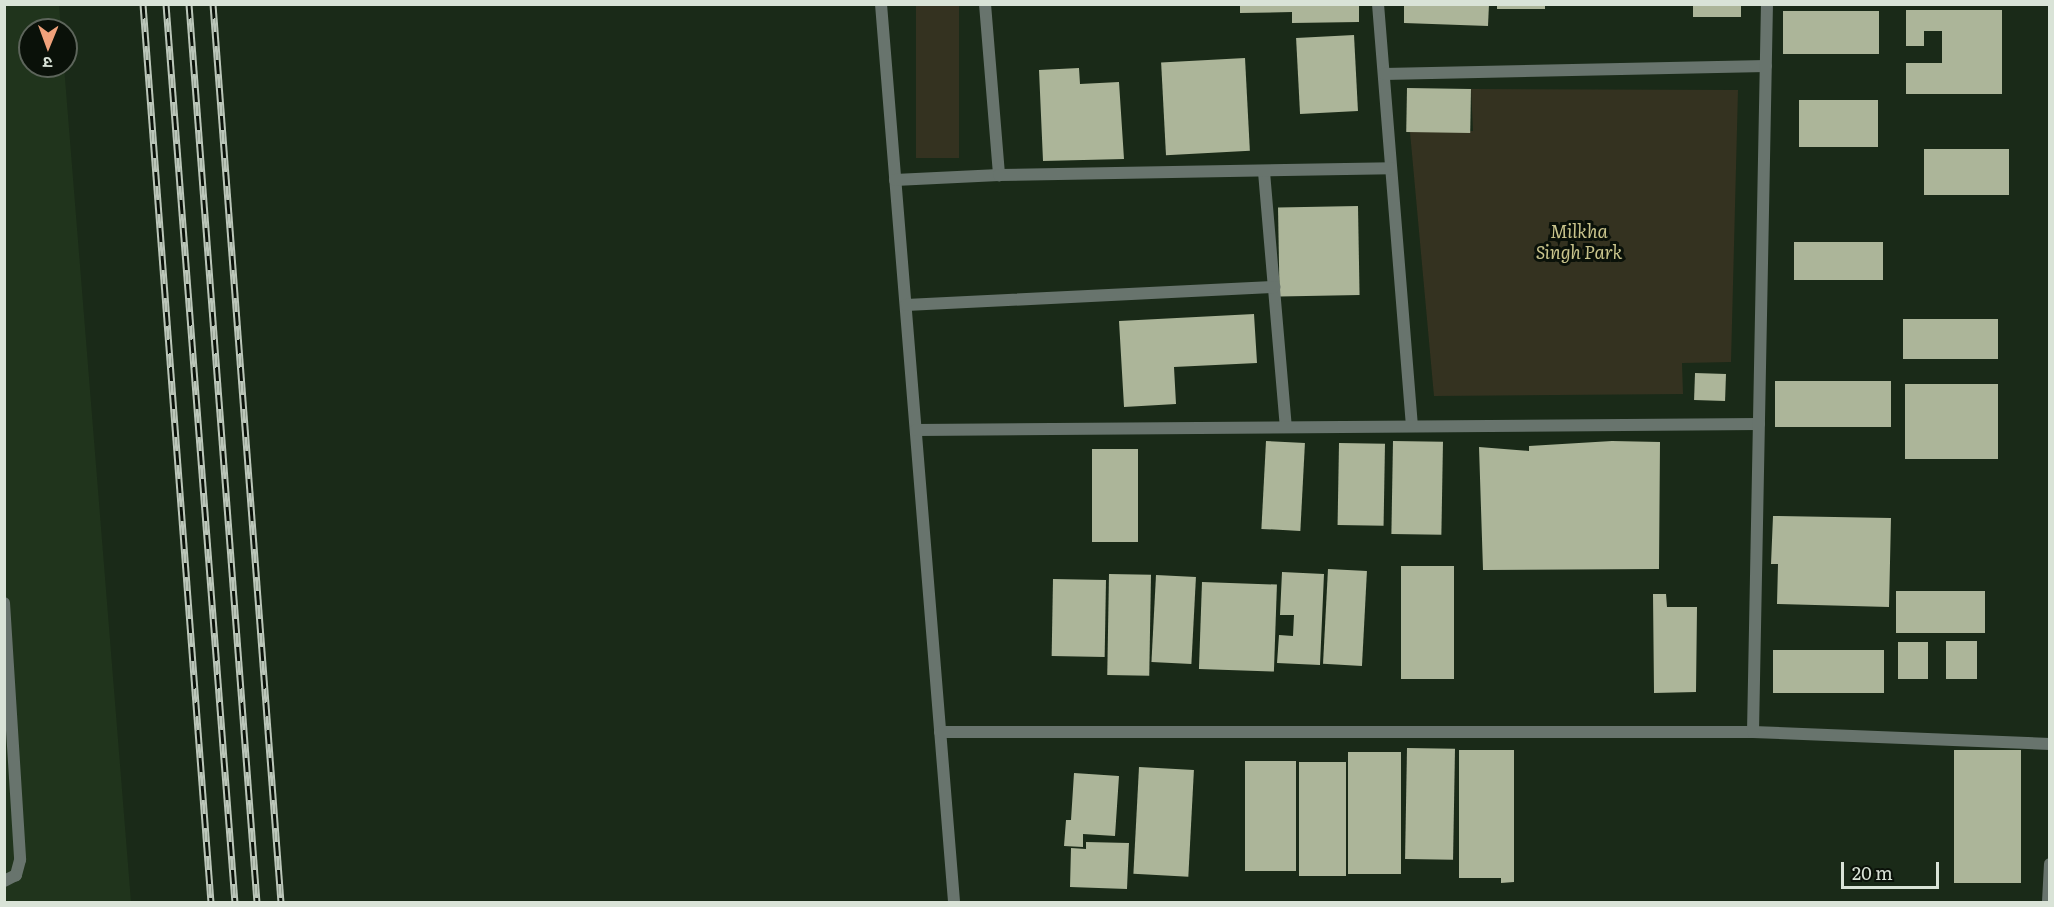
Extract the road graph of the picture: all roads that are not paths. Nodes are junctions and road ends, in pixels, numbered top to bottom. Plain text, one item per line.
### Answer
1 (881, 4) edge
2 (985, 4) edge
3 (1378, 4) edge
4 (1767, 4) edge
5 (1766, 66) junction
6 (1384, 74) junction
7 (1391, 168) junction
8 (1264, 172) junction
9 (999, 175) junction
10 (895, 180) junction
11 (1275, 287) junction
12 (906, 305) junction
13 (1759, 424) junction
14 (1412, 426) junction
15 (1286, 427) junction
16 (916, 430) junction
17 (4, 603) edge
18 (940, 732) junction
19 (1753, 732) junction
20 (2049, 744) edge
21 (2049, 864) edge
22 (4, 881) edge
23 (954, 903) edge
24 (2048, 903) edge

1 - 10 street
2 - 9 street
3 - 6 street
4 - 5 street
5 - 6 street
5 - 13 street
6 - 7 street
7 - 8 street
7 - 14 street
8 - 9 street
8 - 11 street
9 - 10 street
10 - 12 street
11 - 12 street
11 - 15 street
12 - 16 street
13 - 14 street
13 - 19 street
14 - 15 street
15 - 16 street
16 - 18 street
17 - 22 street
18 - 19 street
18 - 23 street
19 - 20 street
21 - 24 street

